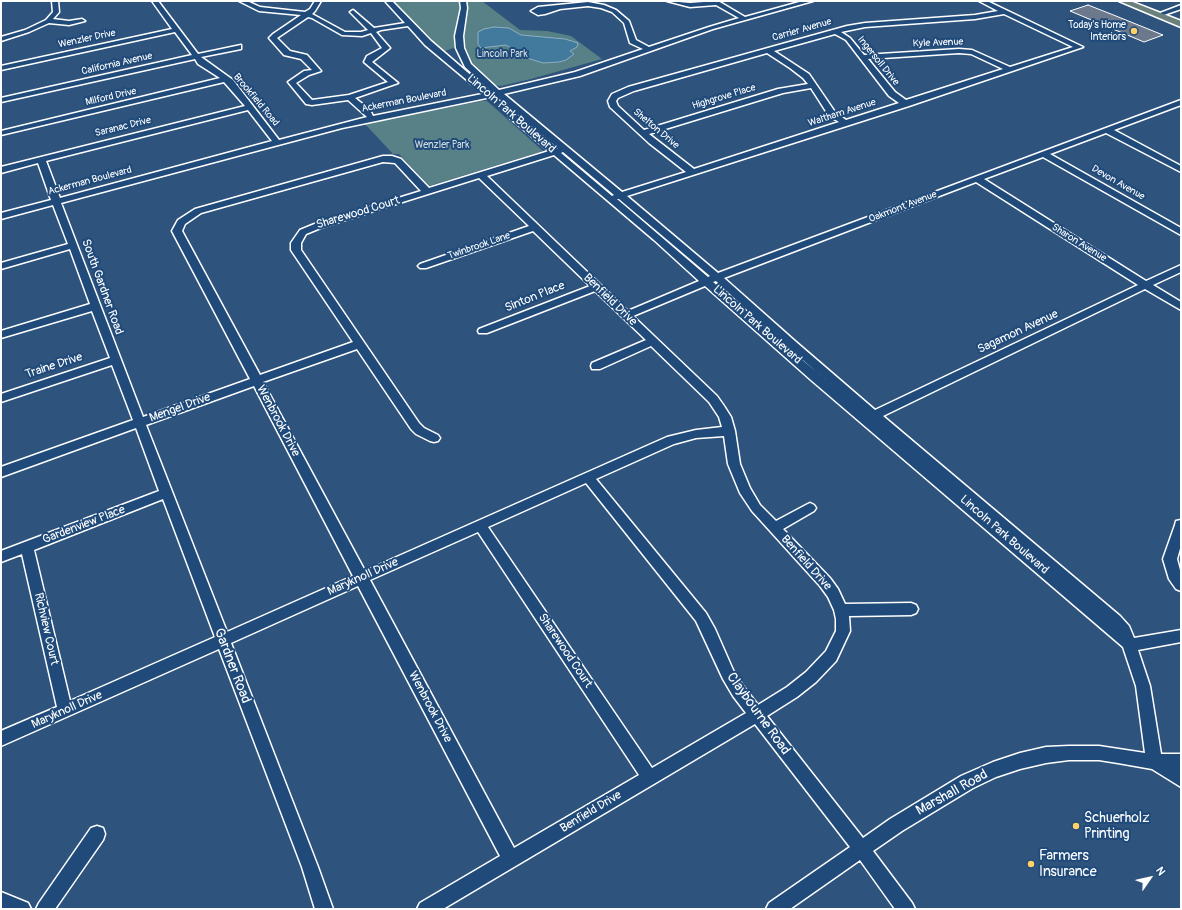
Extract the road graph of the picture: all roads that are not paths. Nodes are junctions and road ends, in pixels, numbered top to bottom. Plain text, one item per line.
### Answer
1 (55, 1) edge
2 (155, 1) edge
3 (242, 1) edge
4 (318, 1) edge
5 (388, 1) edge
6 (463, 1) edge
7 (670, 1) edge
8 (810, 1) edge
9 (982, 1) edge
10 (1123, 1) edge
11 (715, 2) edge
12 (793, 2) edge
13 (559, 7) dead end
14 (1181, 7) edge
15 (353, 12) dead end
16 (1003, 12) junction
17 (308, 14) junction
18 (1158, 15) junction
19 (741, 17) junction
20 (48, 21) junction
21 (82, 21) dead end
22 (407, 22) junction
23 (1181, 24) edge
24 (372, 29) junction
25 (177, 30) junction
26 (836, 31) junction
27 (1, 38) edge
28 (238, 47) dead end
29 (648, 47) junction
30 (767, 50) junction
31 (197, 56) junction
32 (863, 57) junction
33 (1, 68) edge
34 (1010, 70) junction
35 (226, 79) junction
36 (813, 86) junction
37 (492, 92) junction
38 (613, 99) joint
39 (1, 100) edge
40 (352, 100) junction
41 (1181, 102) edge
42 (906, 104) junction
43 (250, 107) junction
44 (366, 117) junction
45 (845, 123) junction
46 (1107, 130) junction
47 (643, 132) junction
48 (1, 133) edge
49 (276, 140) junction
50 (566, 148) junction
51 (555, 152) junction
52 (1044, 154) junction
53 (41, 160) junction
54 (1181, 169) edge
55 (1, 170) edge
56 (692, 172) junction
57 (482, 176) junction
58 (977, 179) junction
59 (427, 192) junction
60 (621, 195) junction
61 (56, 199) junction
62 (611, 199) junction
63 (1, 210) edge
64 (1, 216) edge
65 (534, 227) junction
66 (1181, 232) edge
67 (73, 245) junction
68 (1, 266) edge
69 (423, 266) dead end
70 (1181, 268) edge
71 (712, 279) junction
72 (1146, 285) junction
73 (596, 286) junction
74 (96, 306) junction
75 (1181, 307) edge
76 (626, 315) junction
77 (483, 331) dead end
78 (1, 334) edge
79 (653, 341) junction
80 (359, 344) junction
81 (116, 360) junction
82 (596, 366) dead end
83 (256, 381) junction
84 (1, 398) edge
85 (870, 417) junction
86 (139, 422) junction
87 (729, 431) junction
88 (434, 438) dead end
89 (1, 472) edge
90 (588, 477) junction
91 (166, 493) junction
92 (810, 508) dead end
93 (480, 525) junction
94 (1181, 525) edge
95 (774, 528) junction
96 (28, 546) junction
97 (1, 556) edge
98 (362, 578) junction
99 (1181, 585) edge
100 (911, 609) dead end
101 (841, 610) junction
102 (1181, 636) edge
103 (222, 641) junction
104 (1130, 645) junction
105 (65, 711) junction
106 (756, 715) junction
107 (1, 739) edge
108 (1154, 762) junction
109 (1181, 762) edge
110 (649, 777) junction
111 (1181, 779) edge
112 (97, 834) dead end
113 (861, 850) junction
114 (511, 859) junction
115 (1, 901) edge
116 (22, 909) edge
117 (45, 909) edge
118 (324, 909) edge
119 (426, 909) edge
120 (775, 909) edge
121 (906, 909) edge

1 - 20 street
2 - 25 street, Brookfield Road
3 - 17 street
4 - 17 street
5 - 22 street, Lincoln Park Boulevard
6 - 37 street, Lincoln Park Boulevard
7 - 11 street
8 - 12 street, Ackerman Boulevard
9 - 16 street
10 - 18 main road
11 - 19 street
12 - 19 street, Ackerman Boulevard
13 - 29 street
14 - 18 street
15 - 24 street
16 - 26 street, Carrier Avenue
16 - 34 street, Waltham Avenue
17 - 24 street
17 - 40 street
18 - 23 main road
19 - 29 street, Ackerman Boulevard
20 - 21 street
20 - 27 street
22 - 24 street
22 - 37 street, Lincoln Park Boulevard
24 - 40 street
25 - 31 street, Brookfield Road
25 - 33 street, Wenzler Drive
26 - 30 street, Carrier Avenue
26 - 32 street, Ingersoll Drive
28 - 31 street, California Avenue
29 - 37 street, Ackerman Boulevard
30 - 36 street
30 - 38 street, Carrier Avenue
31 - 35 street, Brookfield Road
31 - 39 street, California Avenue
32 - 34 street, Kyle Avenue
32 - 42 street, Ingersoll Drive
34 - 42 street, Waltham Avenue
35 - 43 street, Brookfield Road
35 - 48 street, Milford Drive
36 - 45 street
36 - 47 street, Highgrove Place
37 - 44 street, Ackerman Boulevard
37 - 50 street, Lincoln Park Boulevard
37 - 51 street, Lincoln Park Boulevard
38 - 47 street, Shelton Drive
40 - 44 street
41 - 46 street, Oakmont Avenue
42 - 45 street, Waltham Avenue
43 - 49 street, Brookfield Road
43 - 53 street, Saranac Drive
44 - 49 street, Ackerman Boulevard
45 - 56 street, Waltham Avenue
46 - 52 street, Oakmont Avenue
46 - 54 street
47 - 56 street, Shelton Drive
49 - 61 street, Ackerman Boulevard
50 - 51 street, Sharewood Court
50 - 60 street, Lincoln Park Boulevard
51 - 57 street, Sharewood Court
51 - 62 street, Lincoln Park Boulevard
52 - 58 street, Oakmont Avenue
52 - 66 street, Devon Avenue
53 - 55 street, Saranac Drive
53 - 61 street, South Gardner Road
56 - 60 street, Waltham Avenue
57 - 59 street, Sharewood Court
57 - 65 street, Benfield Drive
58 - 71 street, Oakmont Avenue
58 - 72 street, Sharon Avenue
59 - 80 street, Sharewood Court
59 - 83 street, Wenbrook Drive
60 - 62 street, Waltham Avenue
60 - 71 street, Lincoln Park Boulevard
61 - 63 street, Ackerman Boulevard
61 - 64 street, Ackerman Boulevard
61 - 67 street, South Gardner Road
62 - 71 street, Lincoln Park Boulevard
65 - 69 street, Twinbrook Lane
65 - 73 street, Benfield Drive
67 - 68 street
67 - 74 street, South Gardner Road
70 - 72 street, Sagamon Avenue
71 - 76 street, Oakmont Avenue
71 - 85 street, Lincoln Park Boulevard
72 - 75 street, Sharon Avenue
72 - 85 street, Sagamon Avenue
73 - 76 street, Benfield Drive
73 - 77 street, Sinton Place
74 - 78 street
74 - 81 street, South Gardner Road
76 - 79 street, Benfield Drive
79 - 82 street
79 - 87 street, Benfield Drive
80 - 83 street, Mengel Drive
80 - 88 street, Sharewood Court
81 - 84 street, Traine Drive
81 - 86 street, South Gardner Road
83 - 86 street, Mengel Drive
83 - 98 street, Wenbrook Drive
85 - 104 street, Lincoln Park Boulevard
86 - 89 street, Mengel Drive
86 - 91 street, Gardner Road
87 - 90 street, Maryknoll Drive
87 - 95 street, Benfield Drive
90 - 93 street, Maryknoll Drive
90 - 106 street, Claybourne Road
91 - 96 street, Gardenview Place
91 - 103 street, Gardner Road
92 - 95 street
93 - 98 street, Maryknoll Drive
93 - 110 street, Sharewood Court
94 - 99 street
95 - 101 street, Benfield Drive
96 - 97 street, Gardenview Place
96 - 105 street, Richview Court
98 - 103 street, Maryknoll Drive
98 - 114 street, Wenbrook Drive
100 - 101 street
101 - 106 street, Benfield Drive
102 - 104 street
103 - 105 street, Maryknoll Drive
103 - 118 street, Gardner Road
104 - 108 street
105 - 107 street, Maryknoll Drive
106 - 110 street, Benfield Drive
106 - 113 street, Claybourne Road
108 - 109 street, Marshall Road
108 - 111 street, Marshall Road
108 - 113 street, Marshall Road
110 - 114 street, Benfield Drive
112 - 117 street
113 - 120 street, Marshall Road
113 - 121 street, Claybourne Road
114 - 119 street, Benfield Drive
115 - 116 street

